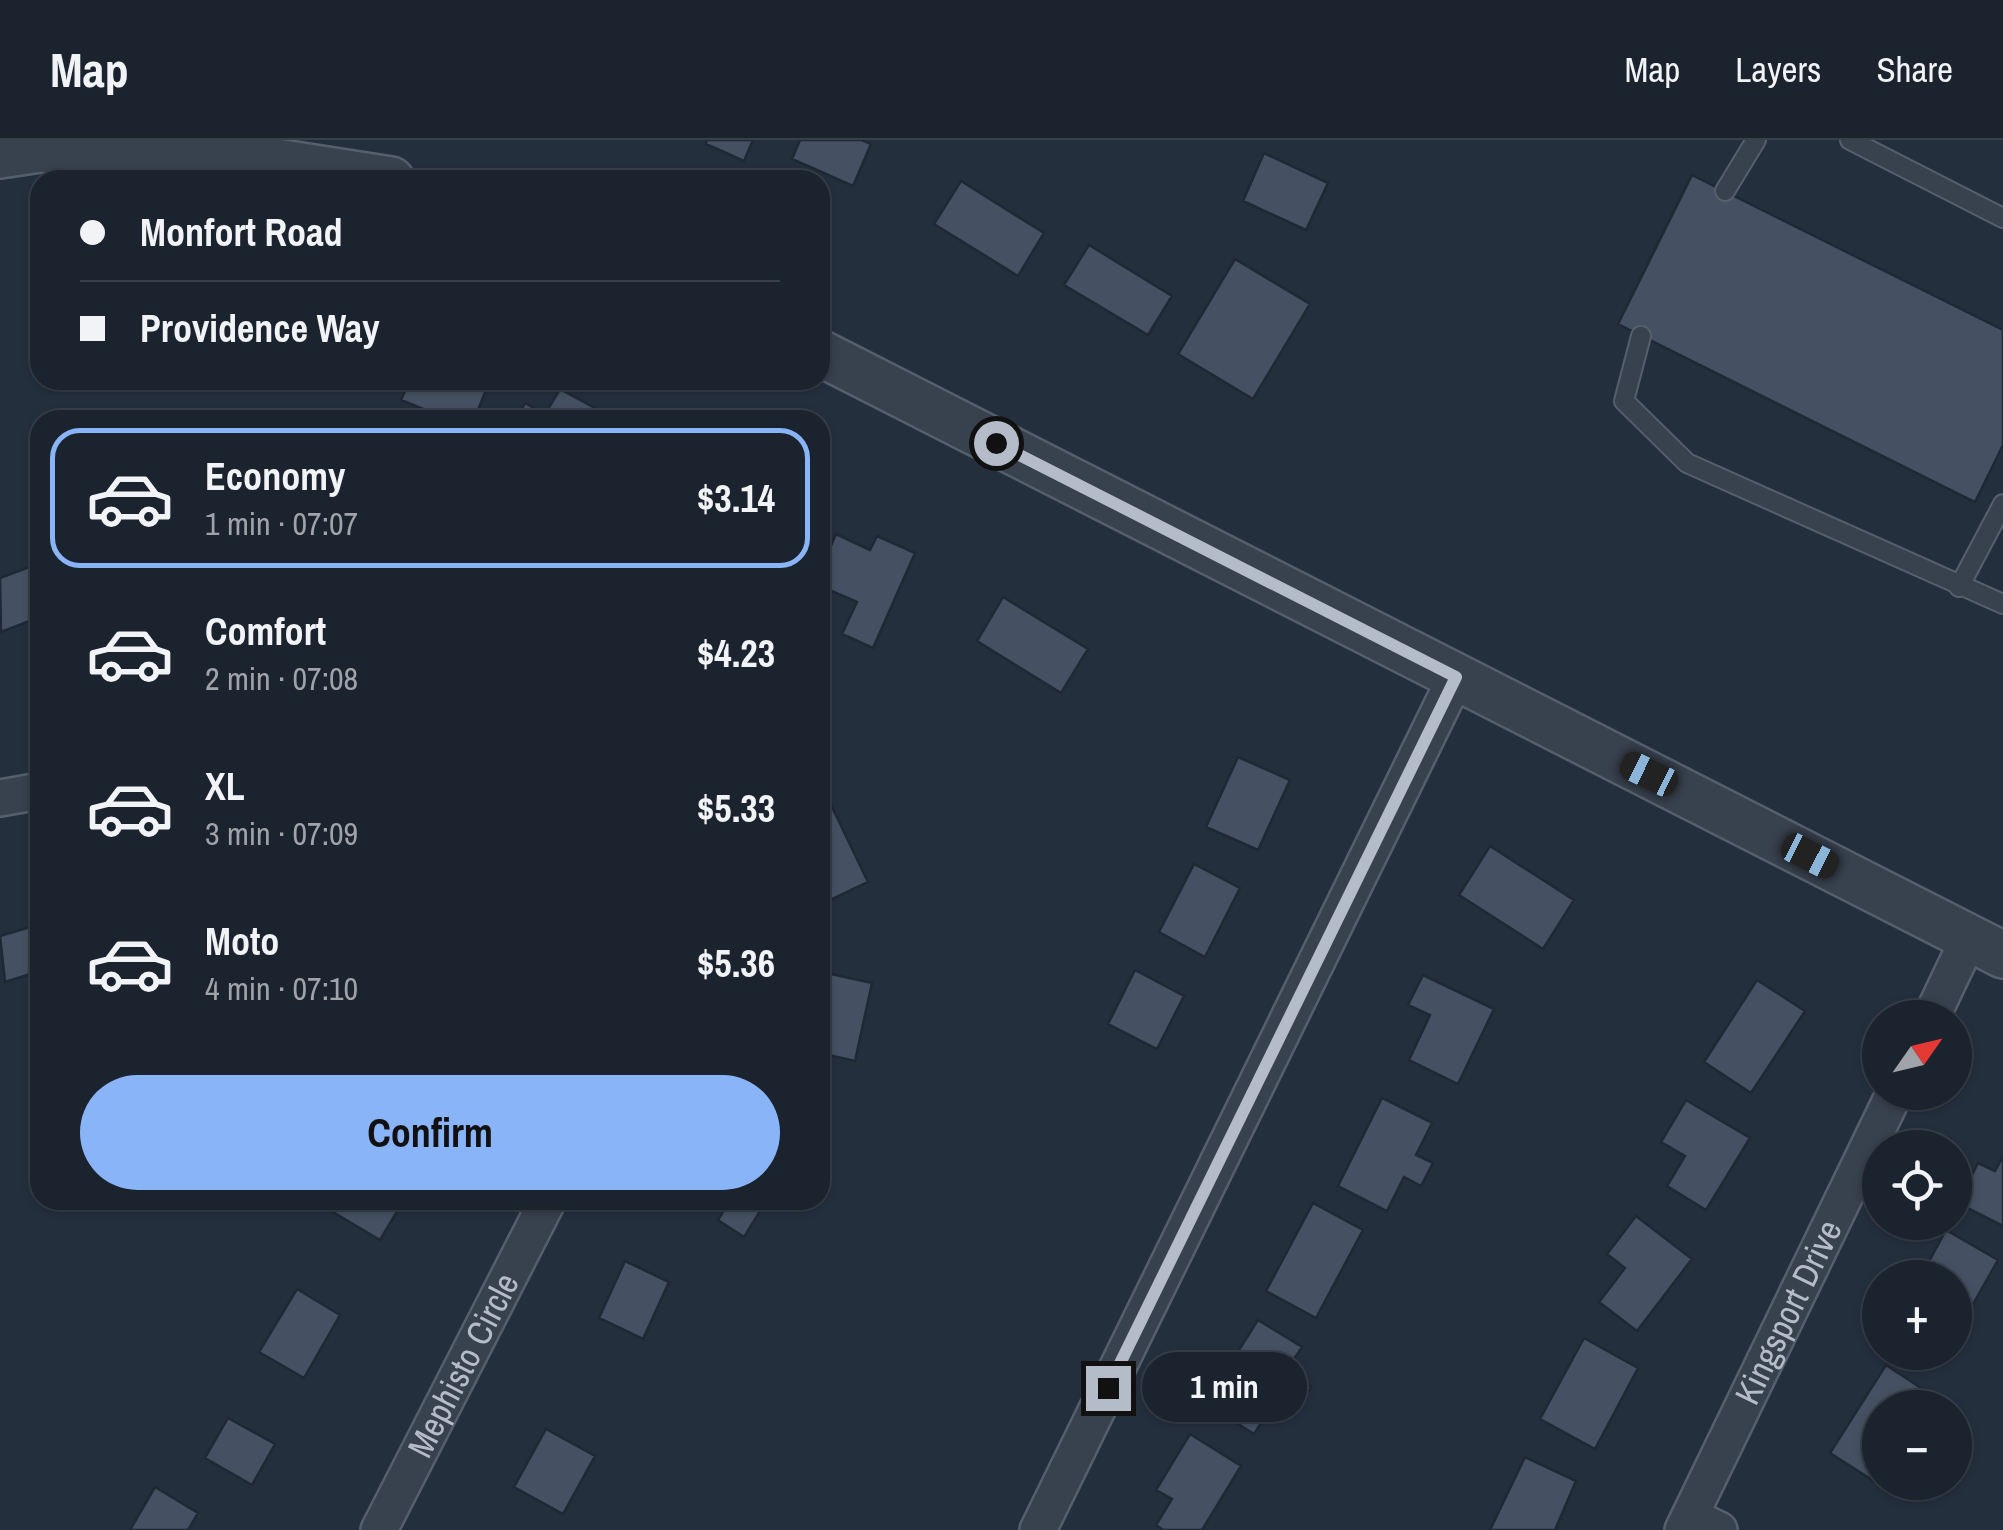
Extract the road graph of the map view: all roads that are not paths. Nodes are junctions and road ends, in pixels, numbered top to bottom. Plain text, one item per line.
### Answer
1 (1756, 140) edge
2 (1850, 140) edge
3 (0, 155) edge
4 (327, 170) edge
5 (1725, 191) dead end
6 (2003, 218) edge
7 (1642, 336) dead end
8 (830, 358) edge
9 (2003, 504) edge
10 (1959, 587) junction
11 (2003, 604) edge
12 (1456, 677) junction
13 (30, 793) edge
14 (0, 798) edge
15 (1986, 947) edge
16 (1945, 1000) edge
17 (1887, 1110) edge
18 (543, 1210) edge
19 (1697, 1525) edge
20 (379, 1530) edge
21 (1038, 1530) edge

1 - 5 lane
2 - 6 lane
3 - 4 street
7 - 10 lane
8 - 12 street
9 - 10 lane
10 - 11 lane
12 - 15 street
12 - 21 street
13 - 14 street
15 - 16 street
17 - 19 street, Kingsport Drive
18 - 20 street, Mephisto Circle

